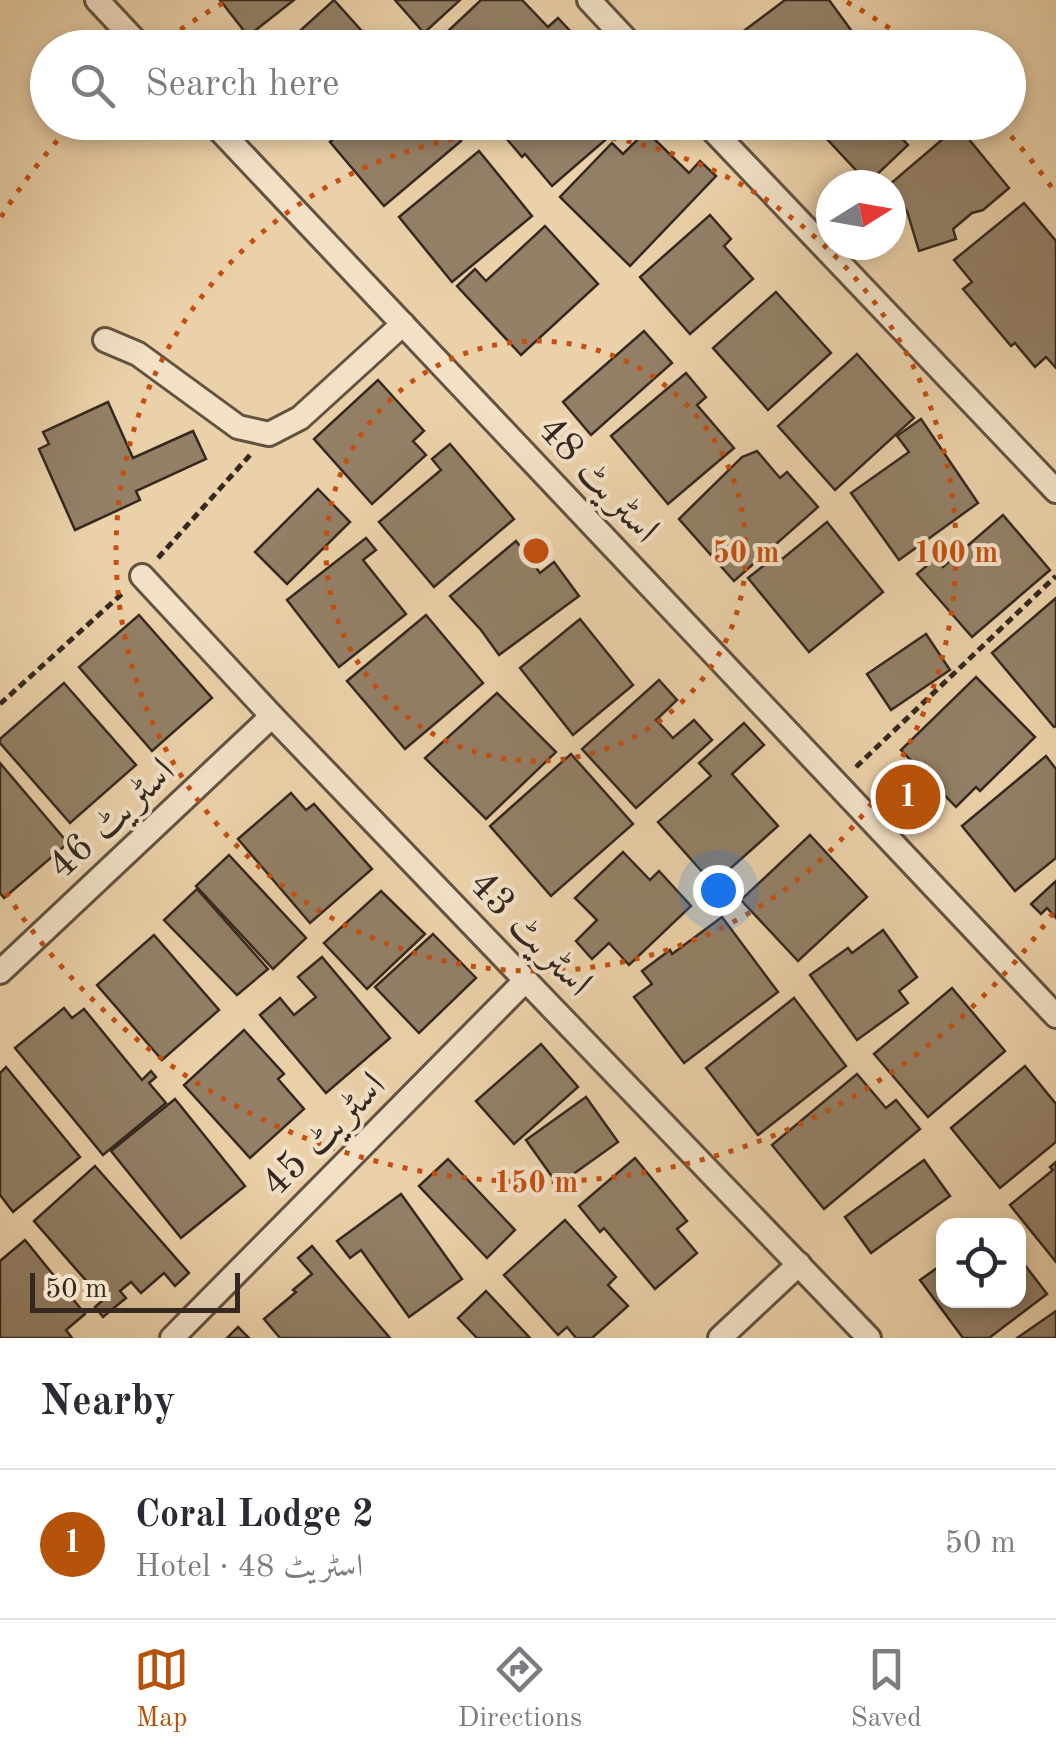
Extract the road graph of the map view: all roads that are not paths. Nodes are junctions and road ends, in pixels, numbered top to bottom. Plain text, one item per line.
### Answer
1 (97, 0) edge
2 (589, 0) edge
3 (125, 30) edge
4 (617, 30) edge
5 (229, 140) edge
6 (722, 140) edge
7 (403, 324) junction
8 (105, 340) dead end
9 (1056, 492) edge
10 (142, 576) dead end
11 (272, 716) junction
12 (0, 972) edge
13 (526, 980) junction
14 (1056, 1016) edge
15 (798, 1264) junction
16 (172, 1338) edge
17 (720, 1338) edge
18 (869, 1338) edge

1 - 3 street
2 - 4 street
5 - 7 street, اسٹریٹ 48
6 - 9 street
7 - 8 street
7 - 14 street, اسٹریٹ 48
10 - 11 street, اسٹریٹ 43
11 - 12 street, اسٹریٹ 46
11 - 13 street, اسٹریٹ 43
13 - 15 street, اسٹریٹ 43
13 - 16 street, اسٹریٹ 45
15 - 17 street
15 - 18 street, اسٹریٹ 43

